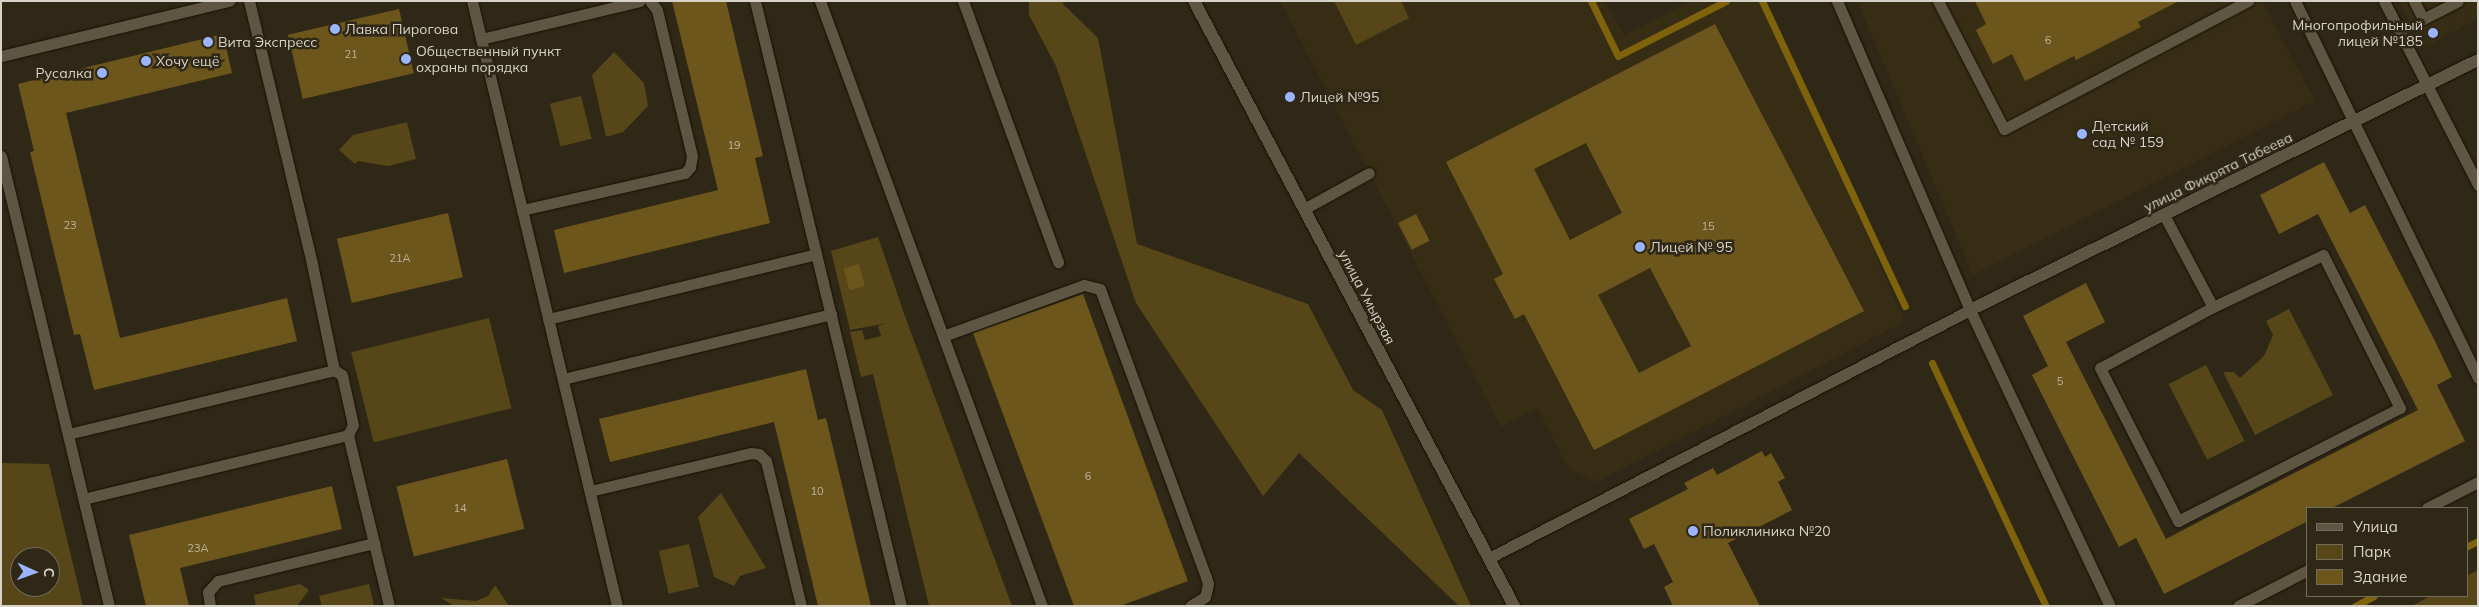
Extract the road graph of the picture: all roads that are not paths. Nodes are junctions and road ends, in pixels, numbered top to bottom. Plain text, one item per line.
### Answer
1 (228, 1) edge
2 (249, 1) edge
3 (472, 1) edge
4 (640, 1) edge
5 (650, 1) edge
6 (755, 1) edge
7 (820, 1) edge
8 (963, 1) edge
9 (1194, 1) edge
10 (1837, 1) edge
11 (1938, 1) edge
12 (2295, 1) edge
13 (2384, 1) edge
14 (2414, 1) edge
15 (2458, 1) edge
16 (2240, 3) edge
17 (481, 39) junction
18 (1, 56) edge
19 (2478, 60) edge
20 (2427, 85) junction
21 (2355, 122) junction
22 (1, 156) edge
23 (1369, 173) dead end
24 (2478, 185) edge
25 (1304, 209) junction
26 (522, 210) junction
27 (2164, 215) junction
28 (816, 254) junction
29 (1058, 262) dead end
30 (2213, 306) junction
31 (1970, 310) junction
32 (831, 314) junction
33 (548, 318) junction
34 (943, 336) junction
35 (334, 370) junction
36 (2478, 378) edge
37 (563, 379) junction
38 (68, 434) junction
39 (348, 435) junction
40 (2478, 482) edge
41 (590, 492) junction
42 (84, 499) junction
43 (2429, 507) edge
44 (374, 543) junction
45 (1489, 558) junction
46 (2306, 571) edge
47 (110, 606) edge
48 (210, 606) edge
49 (389, 606) edge
50 (617, 606) edge
51 (801, 606) edge
52 (901, 606) edge
53 (1042, 606) edge
54 (1190, 606) edge
55 (1514, 606) edge
56 (2110, 606) edge
57 (2238, 606) edge

1 - 18 lane
2 - 35 lane
3 - 17 lane
4 - 17 lane
5 - 26 lane
6 - 28 lane
7 - 34 lane
8 - 29 lane
9 - 25 street, улица Умырзая
10 - 31 lane
11 - 16 lane
12 - 21 lane
13 - 20 lane
14 - 15 lane
17 - 26 lane
19 - 20 street, улица Фикрята Табеева
20 - 21 street, улица Фикрята Табеева
20 - 24 lane
21 - 27 street, улица Фикрята Табеева
21 - 36 lane
22 - 38 lane
23 - 25 lane
25 - 45 street, улица Умырзая
26 - 33 lane
27 - 30 lane
27 - 31 street, улица Фикрята Табеева
28 - 32 lane
28 - 33 lane
30 - 30 lane
31 - 45 lane
31 - 56 lane
32 - 37 lane
32 - 52 lane
33 - 37 lane
34 - 53 lane
34 - 54 lane
35 - 38 lane
35 - 39 lane
37 - 41 lane
38 - 42 lane
39 - 42 lane
39 - 44 lane
40 - 43 lane
41 - 50 lane
41 - 51 lane
42 - 47 lane
44 - 48 lane
44 - 49 lane
45 - 55 street, улица Умырзая
46 - 57 lane

